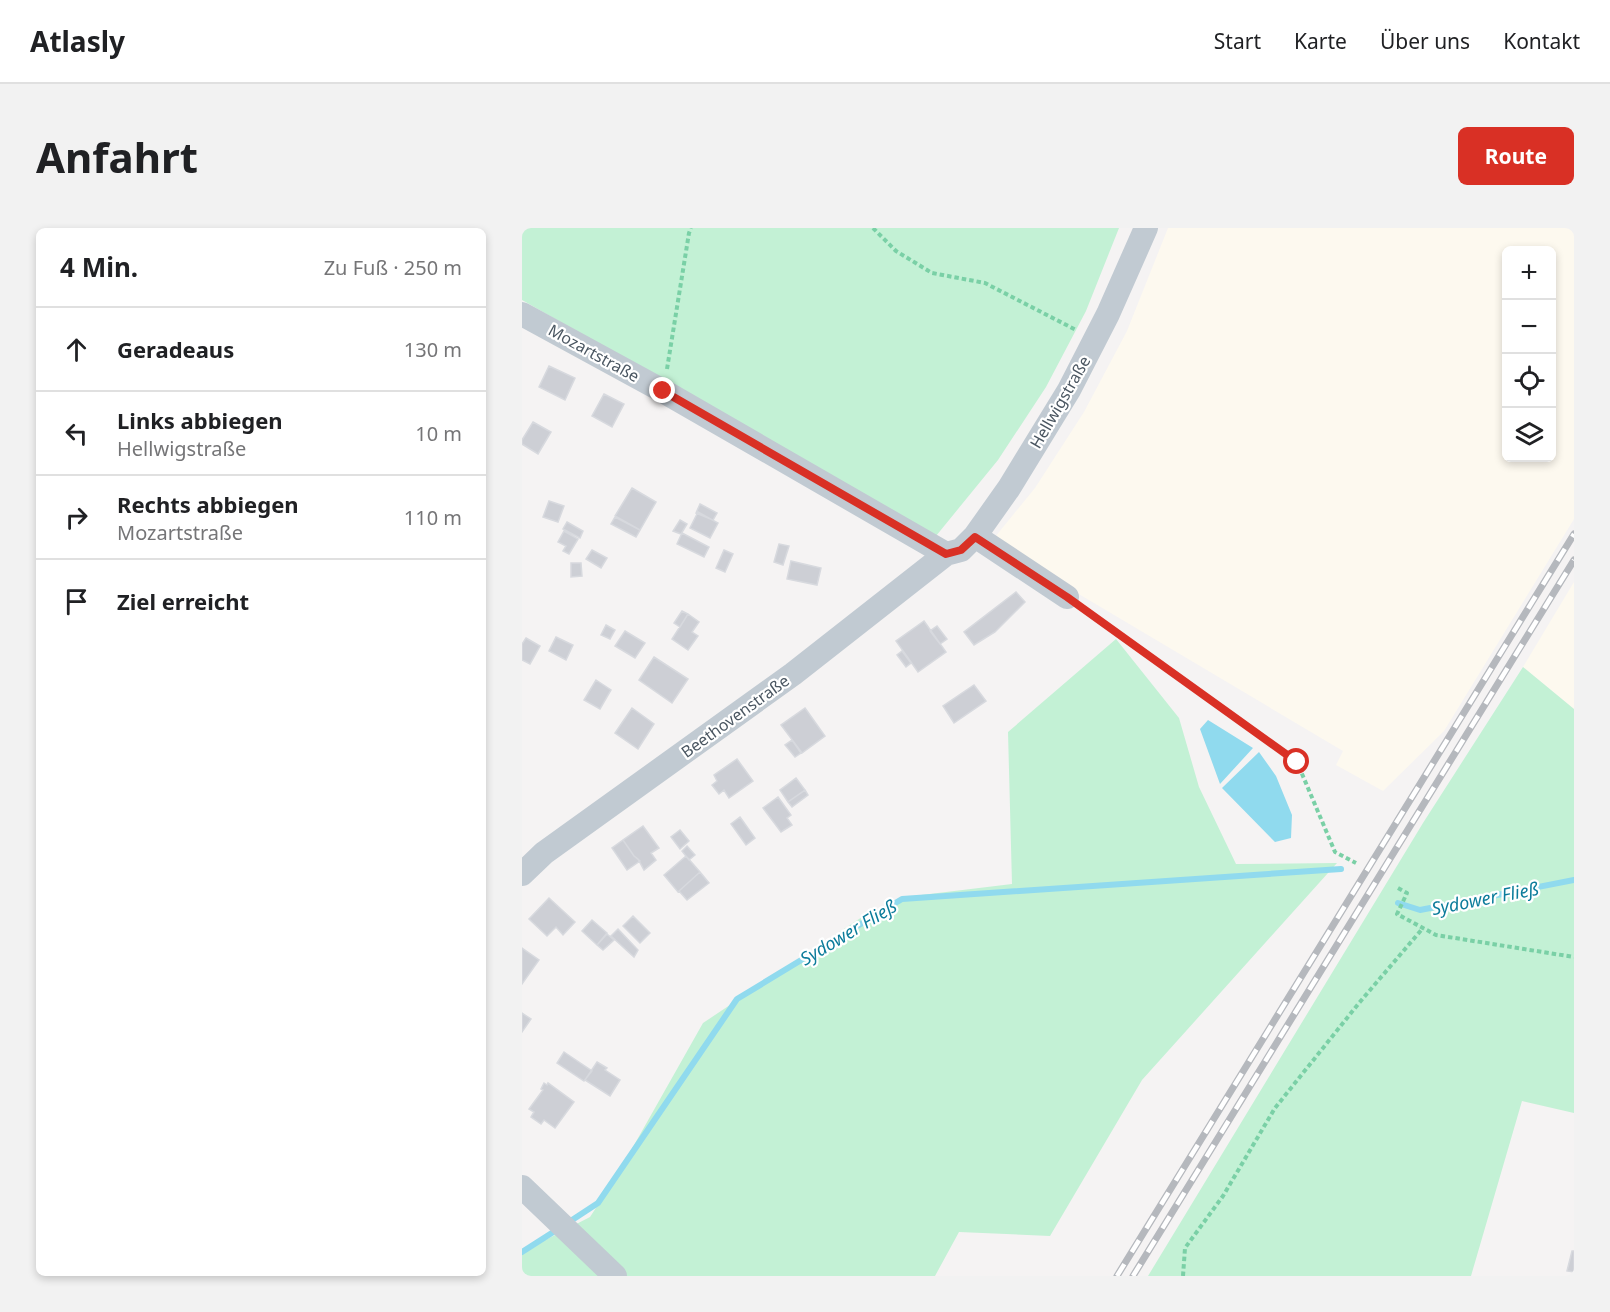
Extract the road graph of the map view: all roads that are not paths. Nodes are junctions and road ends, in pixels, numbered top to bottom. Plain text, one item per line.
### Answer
1 (1146, 228) edge
2 (522, 314) edge
3 (975, 537) junction
4 (946, 554) junction
5 (1067, 597) road end
6 (522, 874) edge
7 (522, 1187) edge
8 (615, 1276) edge

1 - 3 street, Hellwigstraße
2 - 4 street, Mozartstraße
3 - 4 street, Hellwigstraße
3 - 5 street
4 - 6 street, Beethovenstraße
7 - 8 street

